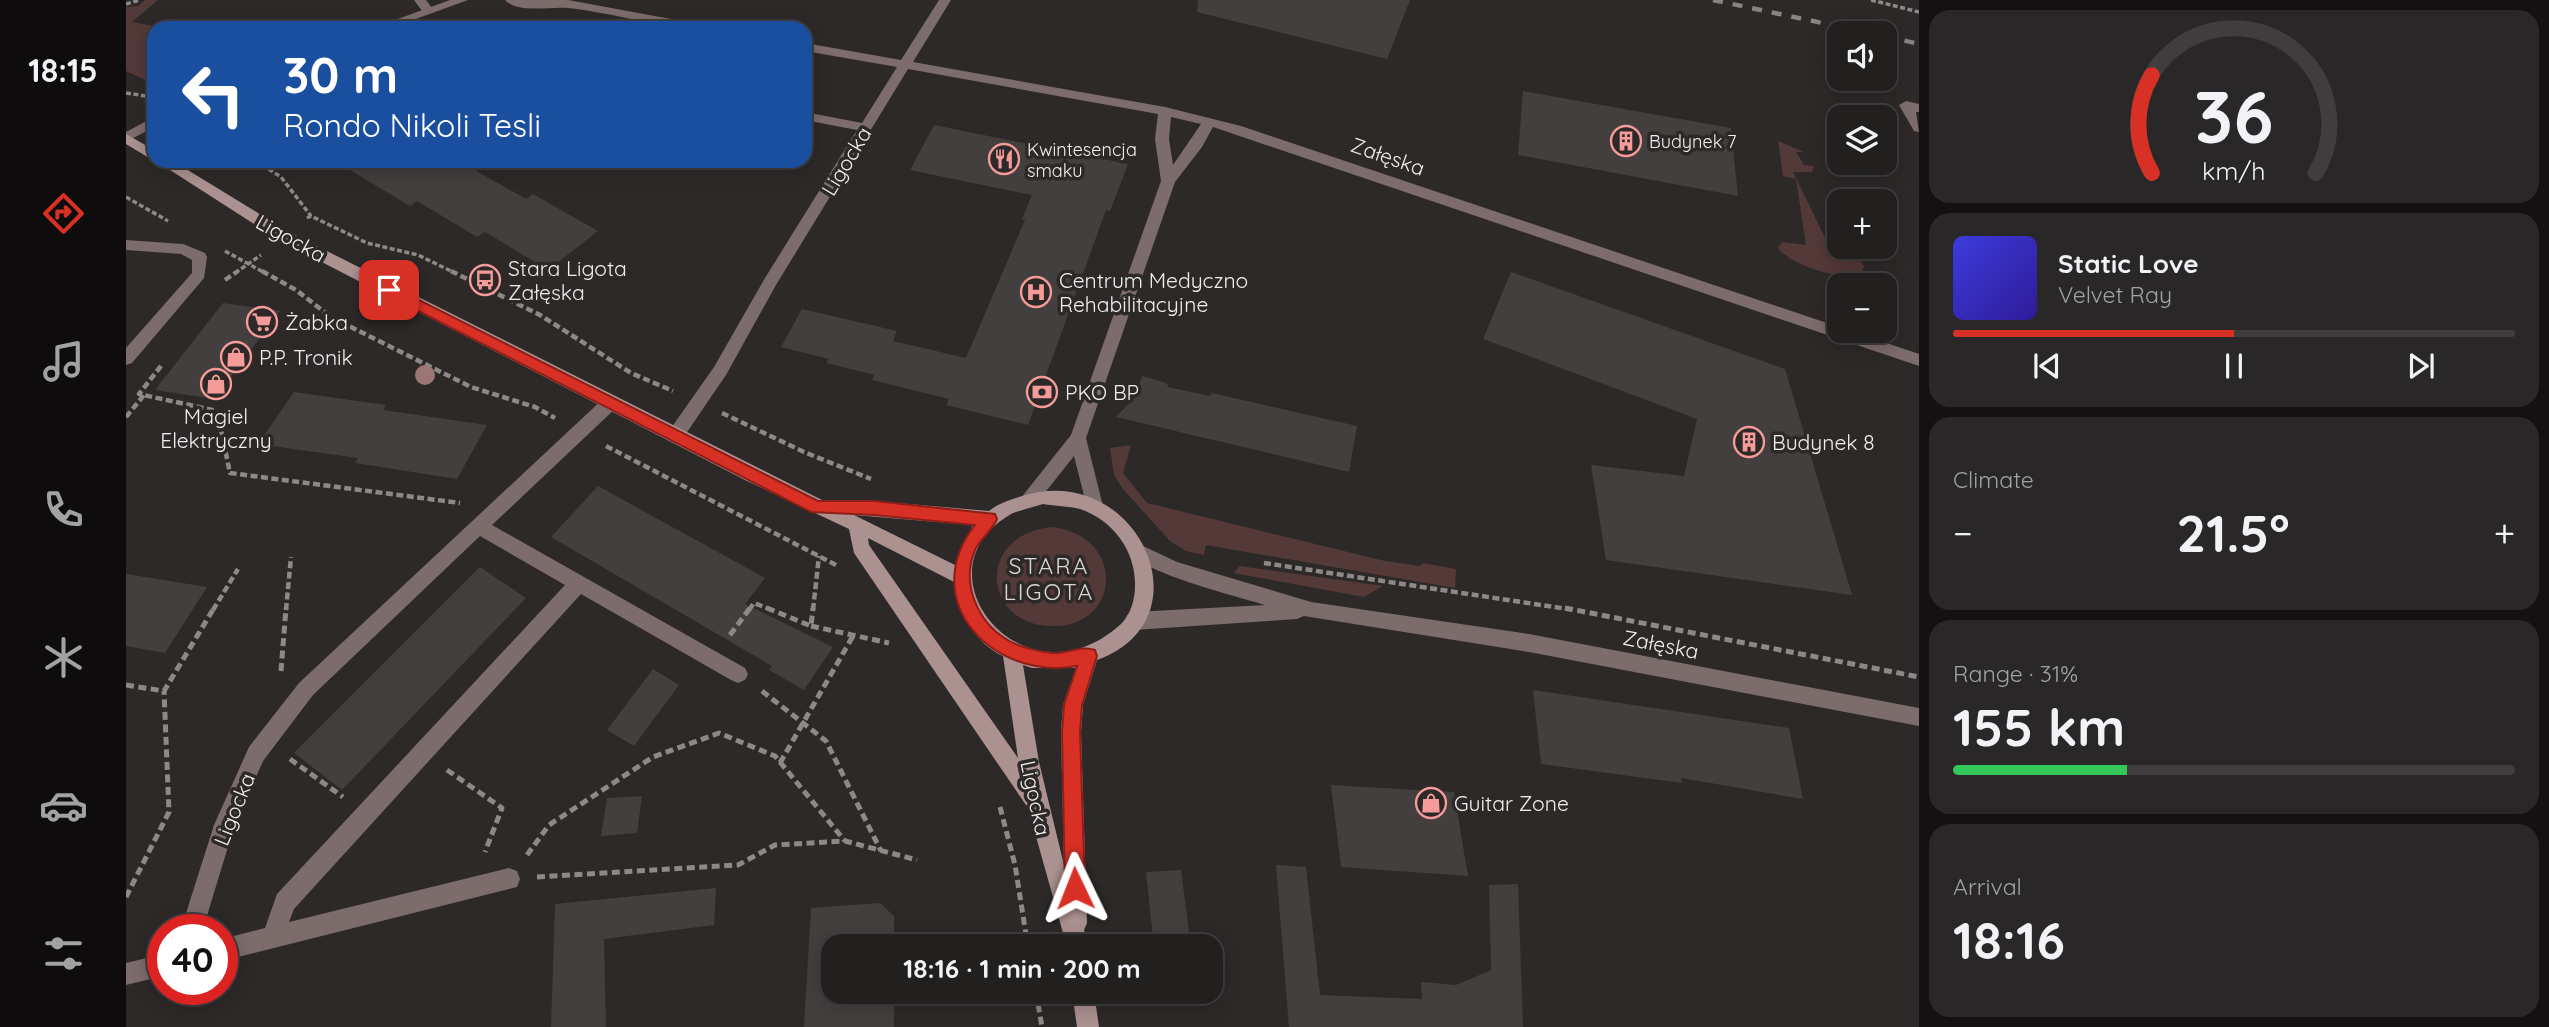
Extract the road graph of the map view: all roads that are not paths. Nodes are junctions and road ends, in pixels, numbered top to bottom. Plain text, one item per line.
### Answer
1 (420, 0) edge
2 (462, 0) edge
3 (511, 0) edge
4 (945, 0) edge
5 (563, 2) edge
6 (429, 12) junction
7 (401, 21) edge
8 (662, 21) edge
9 (812, 48) edge
10 (905, 64) junction
11 (1919, 108) edge
12 (1165, 111) junction
13 (812, 117) edge
14 (1209, 122) junction
15 (147, 125) edge
16 (867, 128) junction
17 (1919, 128) edge
18 (126, 138) edge
19 (147, 152) edge
20 (174, 168) edge
21 (1168, 181) junction
22 (126, 246) edge
23 (126, 359) edge
24 (1919, 360) edge
25 (611, 402) junction
26 (675, 436) junction
27 (1078, 438) junction
28 (1030, 499) junction
29 (1094, 506) junction
30 (816, 508) junction
31 (989, 519) junction
32 (857, 525) junction
33 (480, 527) junction
34 (1141, 553) junction
35 (962, 577) junction
36 (579, 583) junction
37 (1311, 610) junction
38 (1134, 621) junction
39 (1012, 652) junction
40 (1089, 656) junction
41 (738, 674) road end
42 (1919, 717) edge
43 (1037, 803) junction
44 (509, 879) road end
45 (197, 914) edge
46 (1074, 934) edge
47 (1077, 934) edge
48 (273, 938) junction
49 (238, 946) edge
50 (147, 969) edge
51 (126, 974) edge
52 (1085, 1004) edge
53 (1088, 1027) edge

1 - 6 street
2 - 6 street
3 - 5 street
4 - 10 street, Ligocka
5 - 8 street
6 - 7 street
9 - 10 street
10 - 12 street
10 - 16 street, Ligocka
11 - 17 street
12 - 14 street, Załęska
12 - 21 street
13 - 16 street
14 - 21 street
14 - 24 street, Załęska
15 - 18 street
16 - 26 street, Ligocka
18 - 19 street
20 - 25 street, Ligocka
21 - 27 street
22 - 23 street
25 - 26 street, Ligocka
25 - 33 street, Ligocka
26 - 30 street, Ligocka
27 - 28 street
27 - 29 street
28 - 29 street
28 - 31 street
29 - 34 street
30 - 31 street, Ligocka
30 - 32 street, Ligocka
31 - 35 street
32 - 35 street, Ligocka
32 - 43 street
33 - 36 street
33 - 45 street, Ligocka
34 - 37 street, Załęska
34 - 38 street
35 - 39 street
36 - 41 street
36 - 48 street
37 - 38 street, Załęska
37 - 42 street, Załęska
38 - 40 street
39 - 40 street
39 - 43 street, Ligocka
40 - 47 street, Ligocka
43 - 46 street, Ligocka
44 - 48 street
48 - 49 street
50 - 51 street
52 - 53 street

